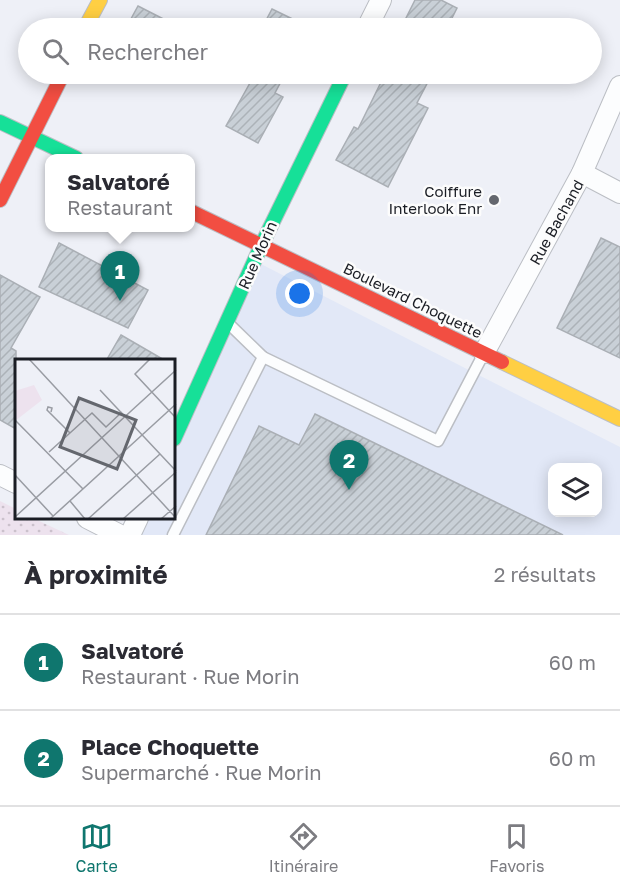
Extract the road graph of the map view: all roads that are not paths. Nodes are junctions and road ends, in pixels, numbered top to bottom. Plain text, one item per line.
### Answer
1 (100, 0) edge
2 (381, 0) edge
3 (91, 18) edge
4 (372, 18) edge
5 (58, 84) edge
6 (340, 84) edge
7 (620, 87) edge
8 (0, 122) edge
9 (30, 138) junction
10 (65, 154) edge
11 (582, 173) junction
12 (620, 193) edge
13 (0, 200) edge
14 (195, 213) edge
15 (262, 244) junction
16 (228, 322) junction
17 (484, 353) junction
18 (263, 357) junction
19 (620, 419) edge
20 (176, 435) edge
21 (0, 475) edge
22 (15, 482) edge
23 (89, 520) edge
24 (138, 520) edge
25 (120, 535) edge
26 (130, 535) edge
27 (173, 535) edge

1 - 3 street
2 - 4 street
5 - 9 street
6 - 15 street, Rue Morin
7 - 11 street, Rue Bachand
8 - 9 street
9 - 10 street
9 - 13 street
11 - 12 street
11 - 17 street, Rue Bachand
14 - 15 street, Boulevard Choquette
15 - 16 street, Rue Morin
15 - 17 street, Boulevard Choquette
16 - 18 lane
16 - 20 street, Rue Morin
17 - 18 lane
17 - 19 street, Boulevard Choquette
18 - 27 lane
21 - 22 street
23 - 25 street
24 - 26 street

